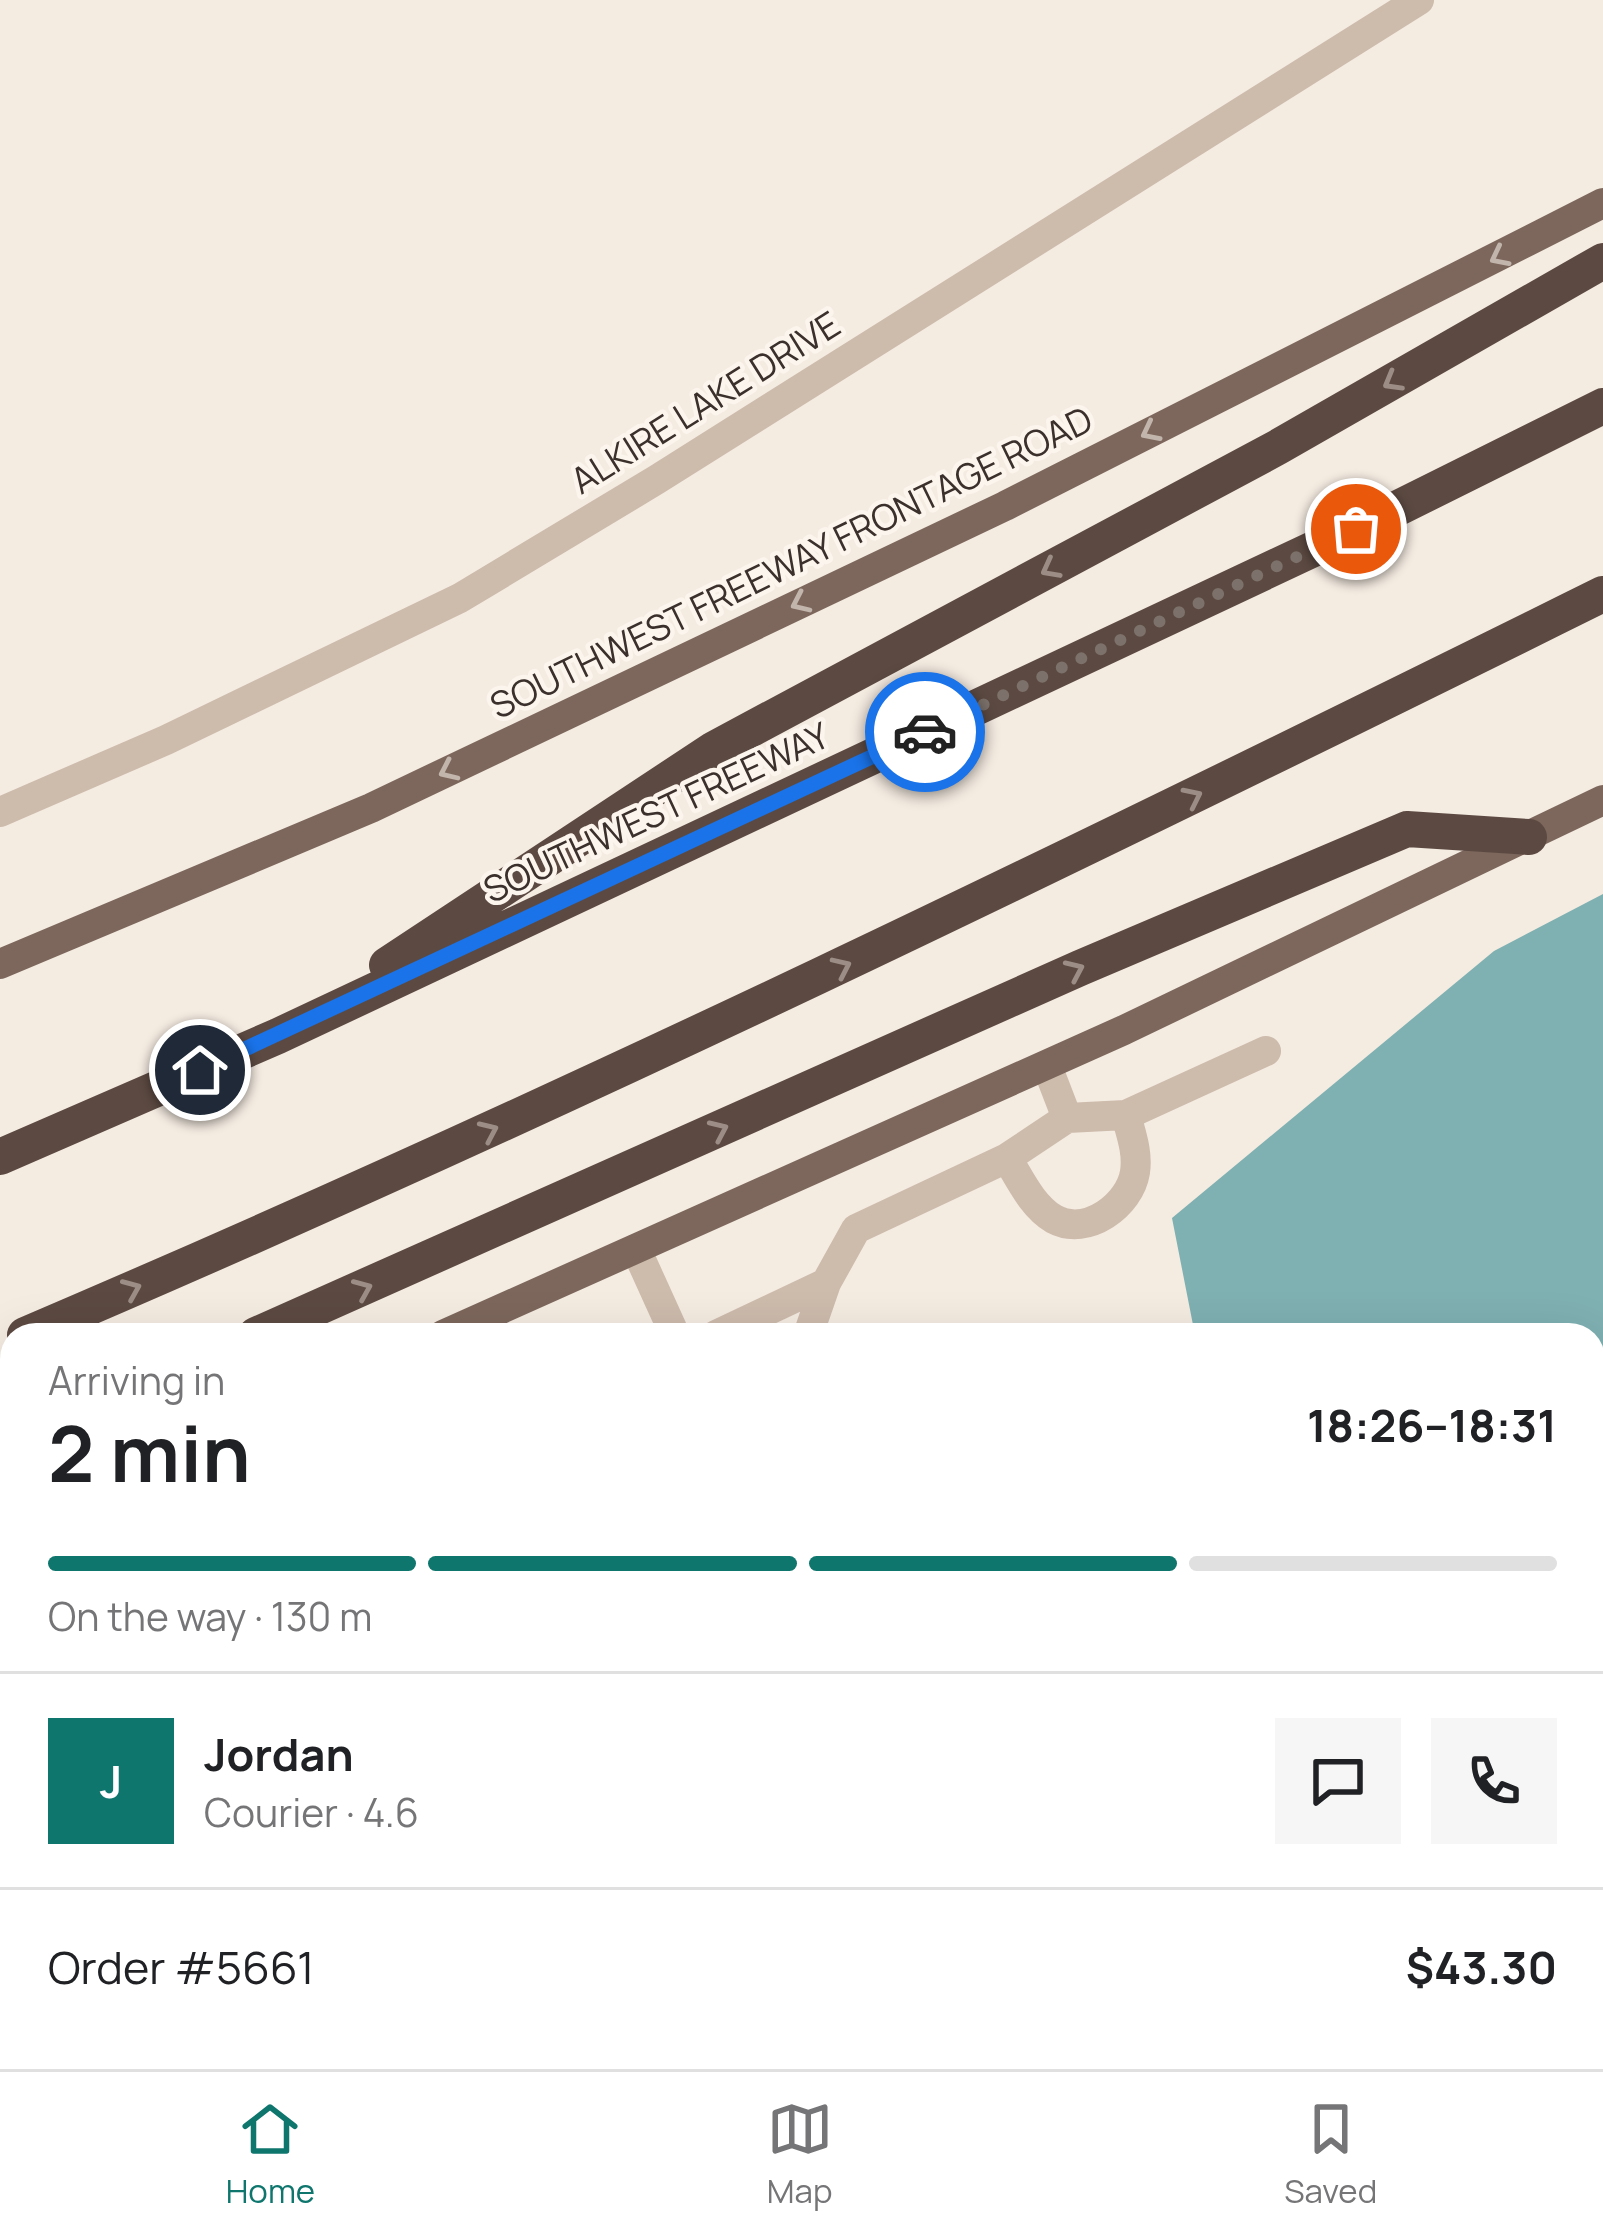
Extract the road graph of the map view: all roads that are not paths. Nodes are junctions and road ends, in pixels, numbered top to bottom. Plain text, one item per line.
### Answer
1 (1419, 0) edge
2 (1603, 203) edge
3 (1603, 261) edge
4 (1603, 406) edge
5 (1603, 593) edge
6 (1603, 800) edge
7 (0, 812) edge
8 (1529, 836) junction
9 (0, 964) edge
10 (278, 1036) junction
11 (1266, 1052) dead end
12 (1047, 1066) junction
13 (1126, 1115) junction
14 (1067, 1118) junction
15 (0, 1157) edge
16 (1007, 1158) junction
17 (636, 1249) junction
18 (826, 1283) junction
19 (53, 1323) edge
20 (283, 1323) edge
21 (470, 1323) edge
22 (670, 1323) edge
23 (741, 1323) edge
24 (812, 1323) edge

1 - 7 street, ALKIRE LAKE DRIVE
2 -> 9 main road, SOUTHWEST FREEWAY FRONTAGE ROAD
3 -> 10 highway
4 - 10 highway, SOUTHWEST FREEWAY
19 -> 5 highway
6 - 8 main road
8 - 12 main road
20 -> 8 highway
10 - 15 highway, SOUTHWEST FREEWAY
11 - 13 street
12 - 14 street
12 - 17 main road
13 - 14 street
13 - 16 street
14 - 16 street
16 - 18 street
17 - 21 main road
17 - 22 street
18 - 23 street
18 - 24 street

